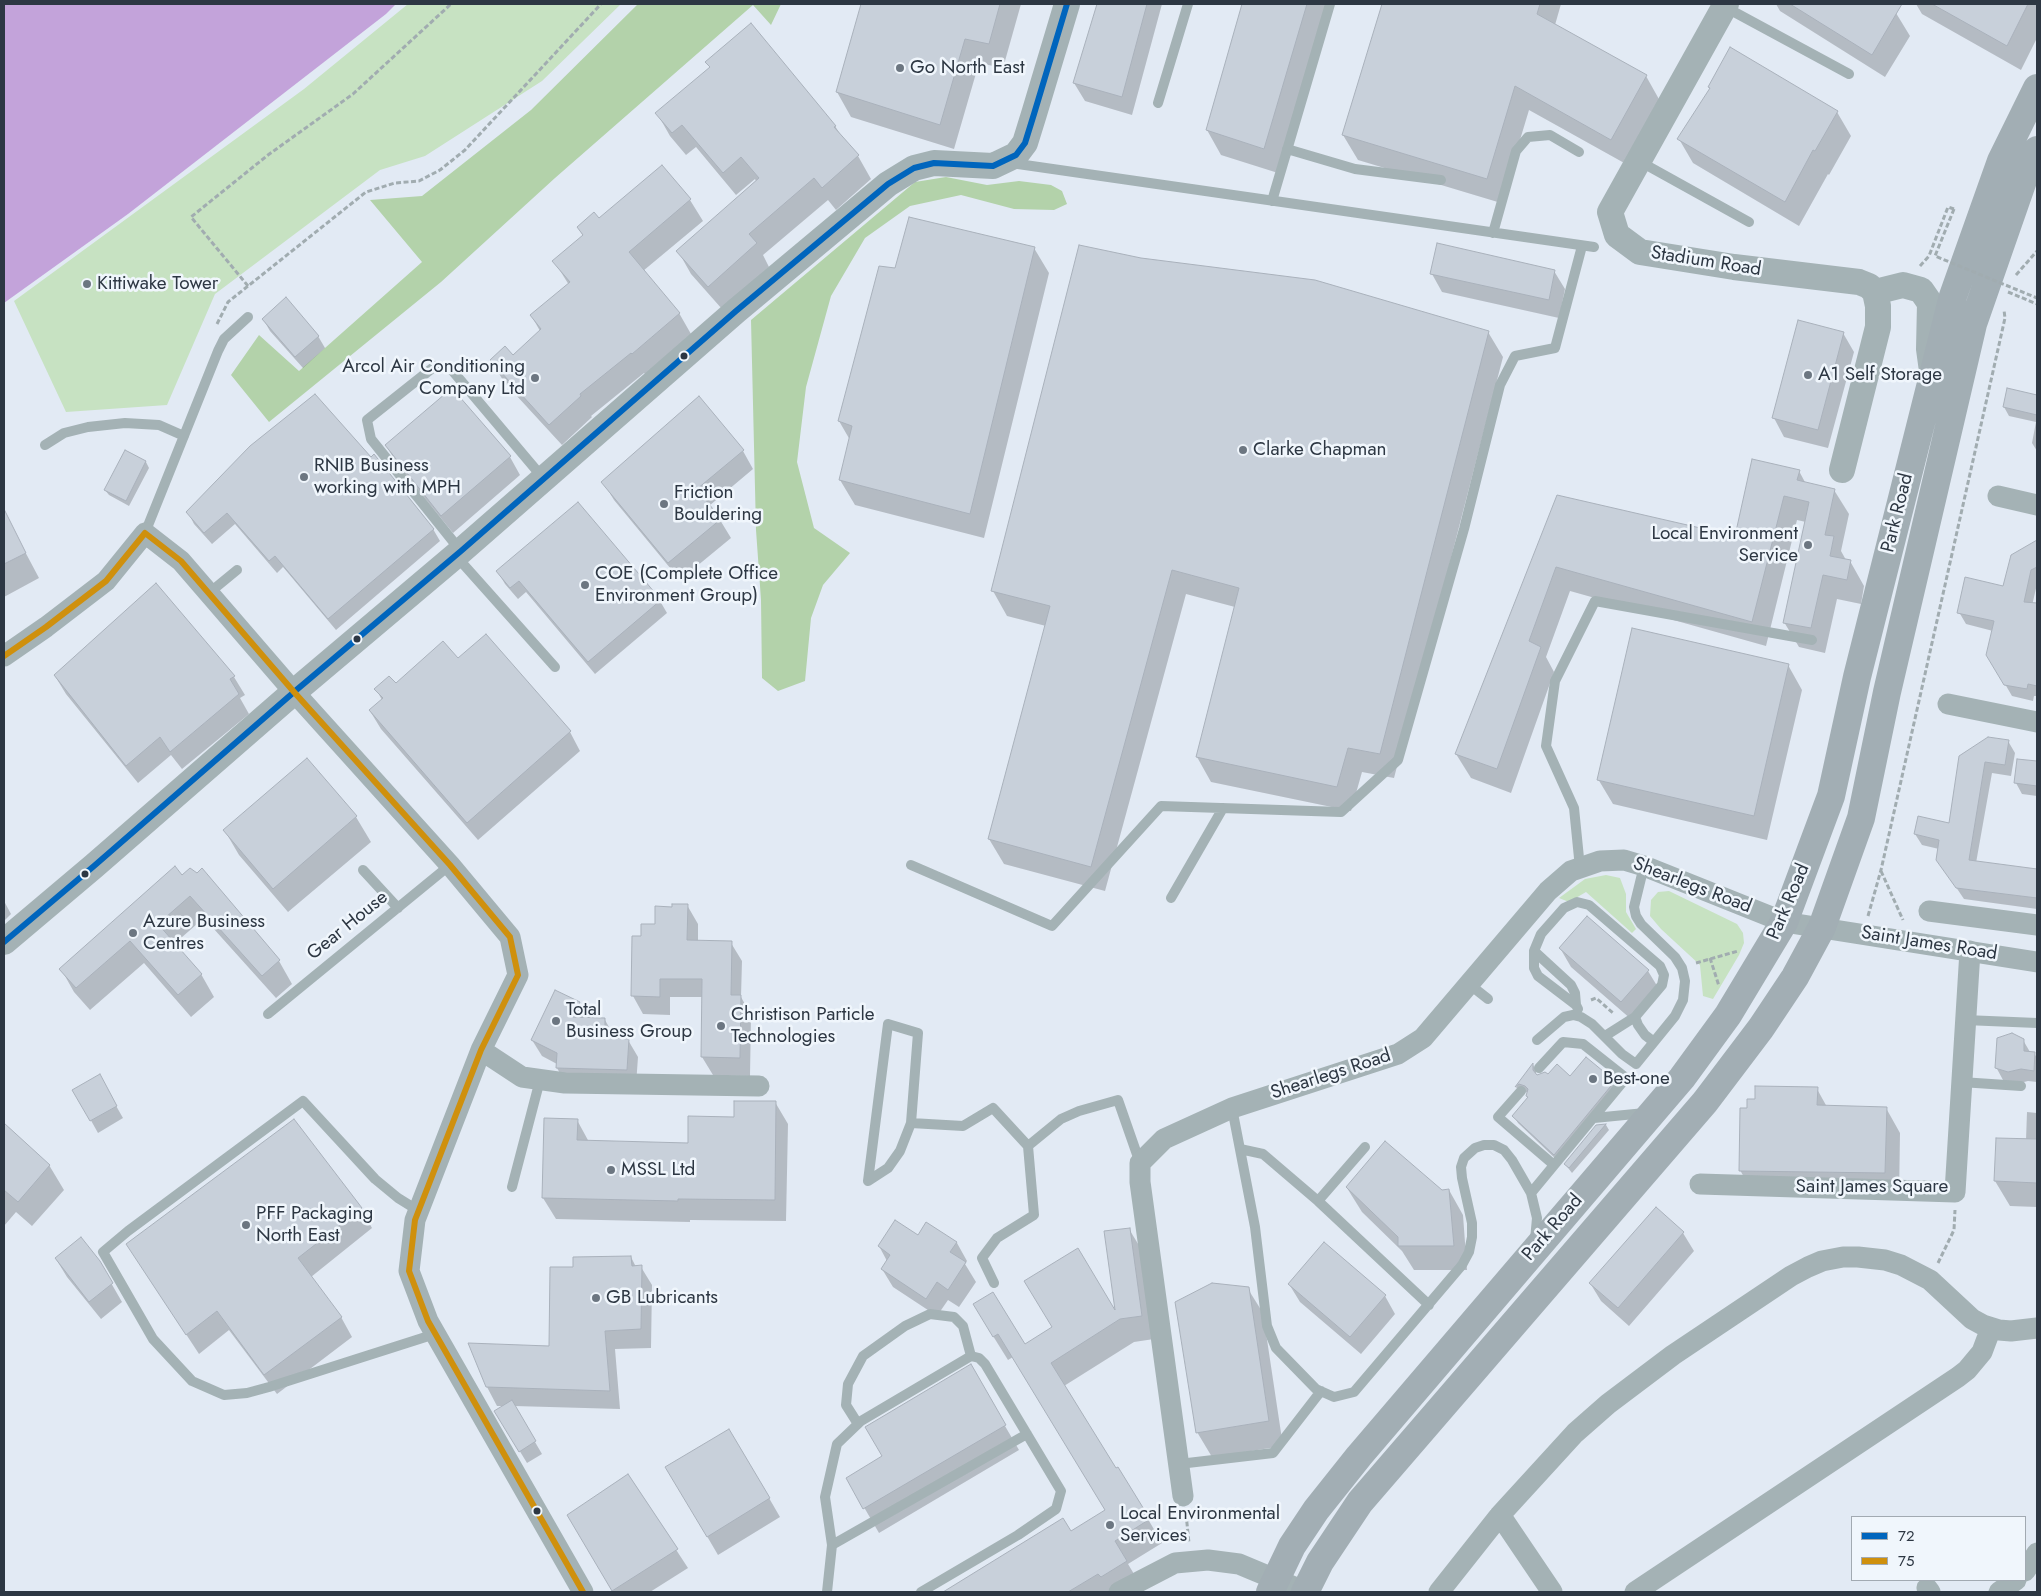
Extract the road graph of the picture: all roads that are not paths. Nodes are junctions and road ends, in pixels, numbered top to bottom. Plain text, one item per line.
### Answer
1 (1067, 4) edge
2 (1188, 4) edge
3 (1330, 4) edge
4 (1725, 5) edge
5 (1848, 74) dead end
6 (2037, 88) edge
7 (1158, 103) dead end
8 (1287, 149) junction
9 (2037, 150) edge
10 (1580, 152) dead end
11 (1639, 160) junction
12 (1005, 162) junction
13 (1441, 180) dead end
14 (1272, 201) junction
15 (1748, 222) dead end
16 (1493, 233) junction
17 (1582, 246) junction
18 (1594, 247) dead end
19 (1875, 292) junction
20 (248, 317) dead end
21 (1932, 376) junction
22 (184, 436) junction
23 (45, 445) dead end
24 (1842, 470) dead end
25 (544, 478) junction
26 (1998, 496) dead end
27 (2037, 505) edge
28 (145, 534) junction
29 (458, 553) junction
30 (237, 570) dead end
31 (209, 593) junction
32 (1812, 640) dead end
33 (4, 656) edge
34 (555, 668) dead end
35 (294, 692) junction
36 (1948, 704) dead end
37 (2037, 722) edge
38 (1845, 734) junction
39 (1876, 743) junction
40 (1223, 808) junction
41 (450, 865) junction
42 (911, 865) dead end
43 (1644, 866) junction
44 (1580, 868) junction
45 (363, 870) dead end
46 (1171, 898) dead end
47 (398, 908) junction
48 (1929, 911) dead end
49 (1784, 922) junction
50 (2037, 925) edge
51 (1822, 927) junction
52 (4, 942) edge
53 (1534, 951) junction
54 (1970, 951) junction
55 (2037, 962) edge
56 (1469, 984) junction
57 (1488, 999) dead end
58 (1576, 1005) junction
59 (268, 1014) dead end
60 (1581, 1017) junction
61 (1635, 1017) junction
62 (1965, 1020) junction
63 (2037, 1023) edge
64 (1605, 1036) junction
65 (1537, 1040) dead end
66 (1654, 1042) junction
67 (481, 1050) junction
68 (1539, 1068) dead end
69 (540, 1080) junction
70 (1961, 1082) junction
71 (759, 1086) dead end
72 (2020, 1086) dead end
73 (1521, 1091) dead end
74 (1232, 1108) junction
75 (1653, 1113) junction
76 (1594, 1118) junction
77 (911, 1123) junction
78 (1028, 1146) junction
79 (1365, 1147) dead end
80 (1240, 1149) junction
81 (1140, 1163) junction
82 (1554, 1165) junction
83 (1700, 1184) dead end
84 (512, 1187) dead end
85 (1531, 1193) junction
86 (1318, 1201) junction
87 (419, 1211) junction
88 (1534, 1251) junction
89 (994, 1283) dead end
90 (1429, 1306) junction
91 (1991, 1328) junction
92 (2037, 1328) edge
93 (435, 1334) junction
94 (971, 1356) junction
95 (1322, 1392) junction
96 (858, 1424) junction
97 (1026, 1434) junction
98 (1179, 1464) junction
99 (1183, 1496) road end
100 (1500, 1515) junction
101 (832, 1545) junction
102 (2037, 1553) edge
103 (2026, 1570) edge
104 (2014, 1581) edge
105 (1273, 1585) edge
106 (584, 1592) edge
107 (827, 1592) edge
108 (921, 1592) edge
109 (1119, 1592) edge
110 (1305, 1592) edge
111 (1439, 1592) edge
112 (1552, 1592) edge
113 (1635, 1592) edge
114 (1998, 1592) edge

1 - 12 street
2 - 7 lane
3 - 8 lane
4 - 5 lane
4 - 11 street, Stadium Road
6 - 21 highway, Park Road
8 - 13 lane
8 - 14 lane
9 - 39 highway, Park Road
10 - 16 lane
11 - 15 lane
11 - 19 street, Stadium Road
12 - 14 lane
12 - 25 street
14 - 16 lane
16 - 17 lane
17 - 18 lane
17 - 40 lane
19 - 21 street
19 - 24 street
20 - 22 lane
21 - 38 highway, Park Road
22 - 23 lane
22 - 28 lane
25 - 29 street
25 - 29 lane
26 - 27 street
28 - 31 street
28 - 33 street
29 - 34 lane
29 - 35 street
30 - 31 lane
31 - 35 street
32 - 44 lane
35 - 41 street
35 - 52 street
36 - 37 street
38 - 39 highway
38 - 49 highway, Park Road
39 - 51 highway, Park Road
40 - 42 lane
40 - 46 lane
41 - 47 lane, Gear House
41 - 67 street
43 - 44 street, Shearlegs Road
43 - 49 street, Shearlegs Road
43 - 66 lane
44 - 56 street, Shearlegs Road
45 - 47 lane
47 - 59 lane, Gear House
48 - 50 street
49 - 51 street, Shearlegs Road
49 - 75 highway, Park Road
51 - 54 street, Saint James Road
51 - 110 highway, Park Road
53 - 58 lane
53 - 58 lane
53 - 61 lane
54 - 55 street, Saint James Road
54 - 62 street, Saint James Square
56 - 57 lane
56 - 74 street, Shearlegs Road
58 - 60 lane
60 - 64 lane
60 - 65 lane
61 - 64 lane
61 - 66 lane
62 - 63 lane
62 - 70 street, Saint James Square
64 - 66 lane
67 - 69 street
67 - 87 street
68 - 76 lane
69 - 71 street
69 - 84 lane
70 - 72 lane
70 - 83 street, Saint James Square
73 - 82 lane
74 - 80 lane
74 - 81 street, Shearlegs Road
75 - 76 lane
75 - 88 highway, Park Road
76 - 82 lane
77 - 77 lane
77 - 78 lane
78 - 81 lane
78 - 89 lane
79 - 86 lane
80 - 86 lane
80 - 95 lane
81 - 98 street
82 - 85 lane
85 - 88 lane
85 - 90 lane
86 - 90 lane
87 - 93 street
87 - 93 lane
88 - 105 highway, Park Road
90 - 95 lane
91 - 92 street
91 - 100 street
91 - 113 street
93 - 106 street
94 - 96 lane
94 - 96 lane
94 - 97 lane
95 - 98 lane
96 - 101 lane
97 - 101 lane
97 - 108 lane
98 - 99 street
100 - 111 street
100 - 112 street
101 - 107 lane
102 - 103 street
104 - 114 street
105 - 109 street
105 - 110 street

